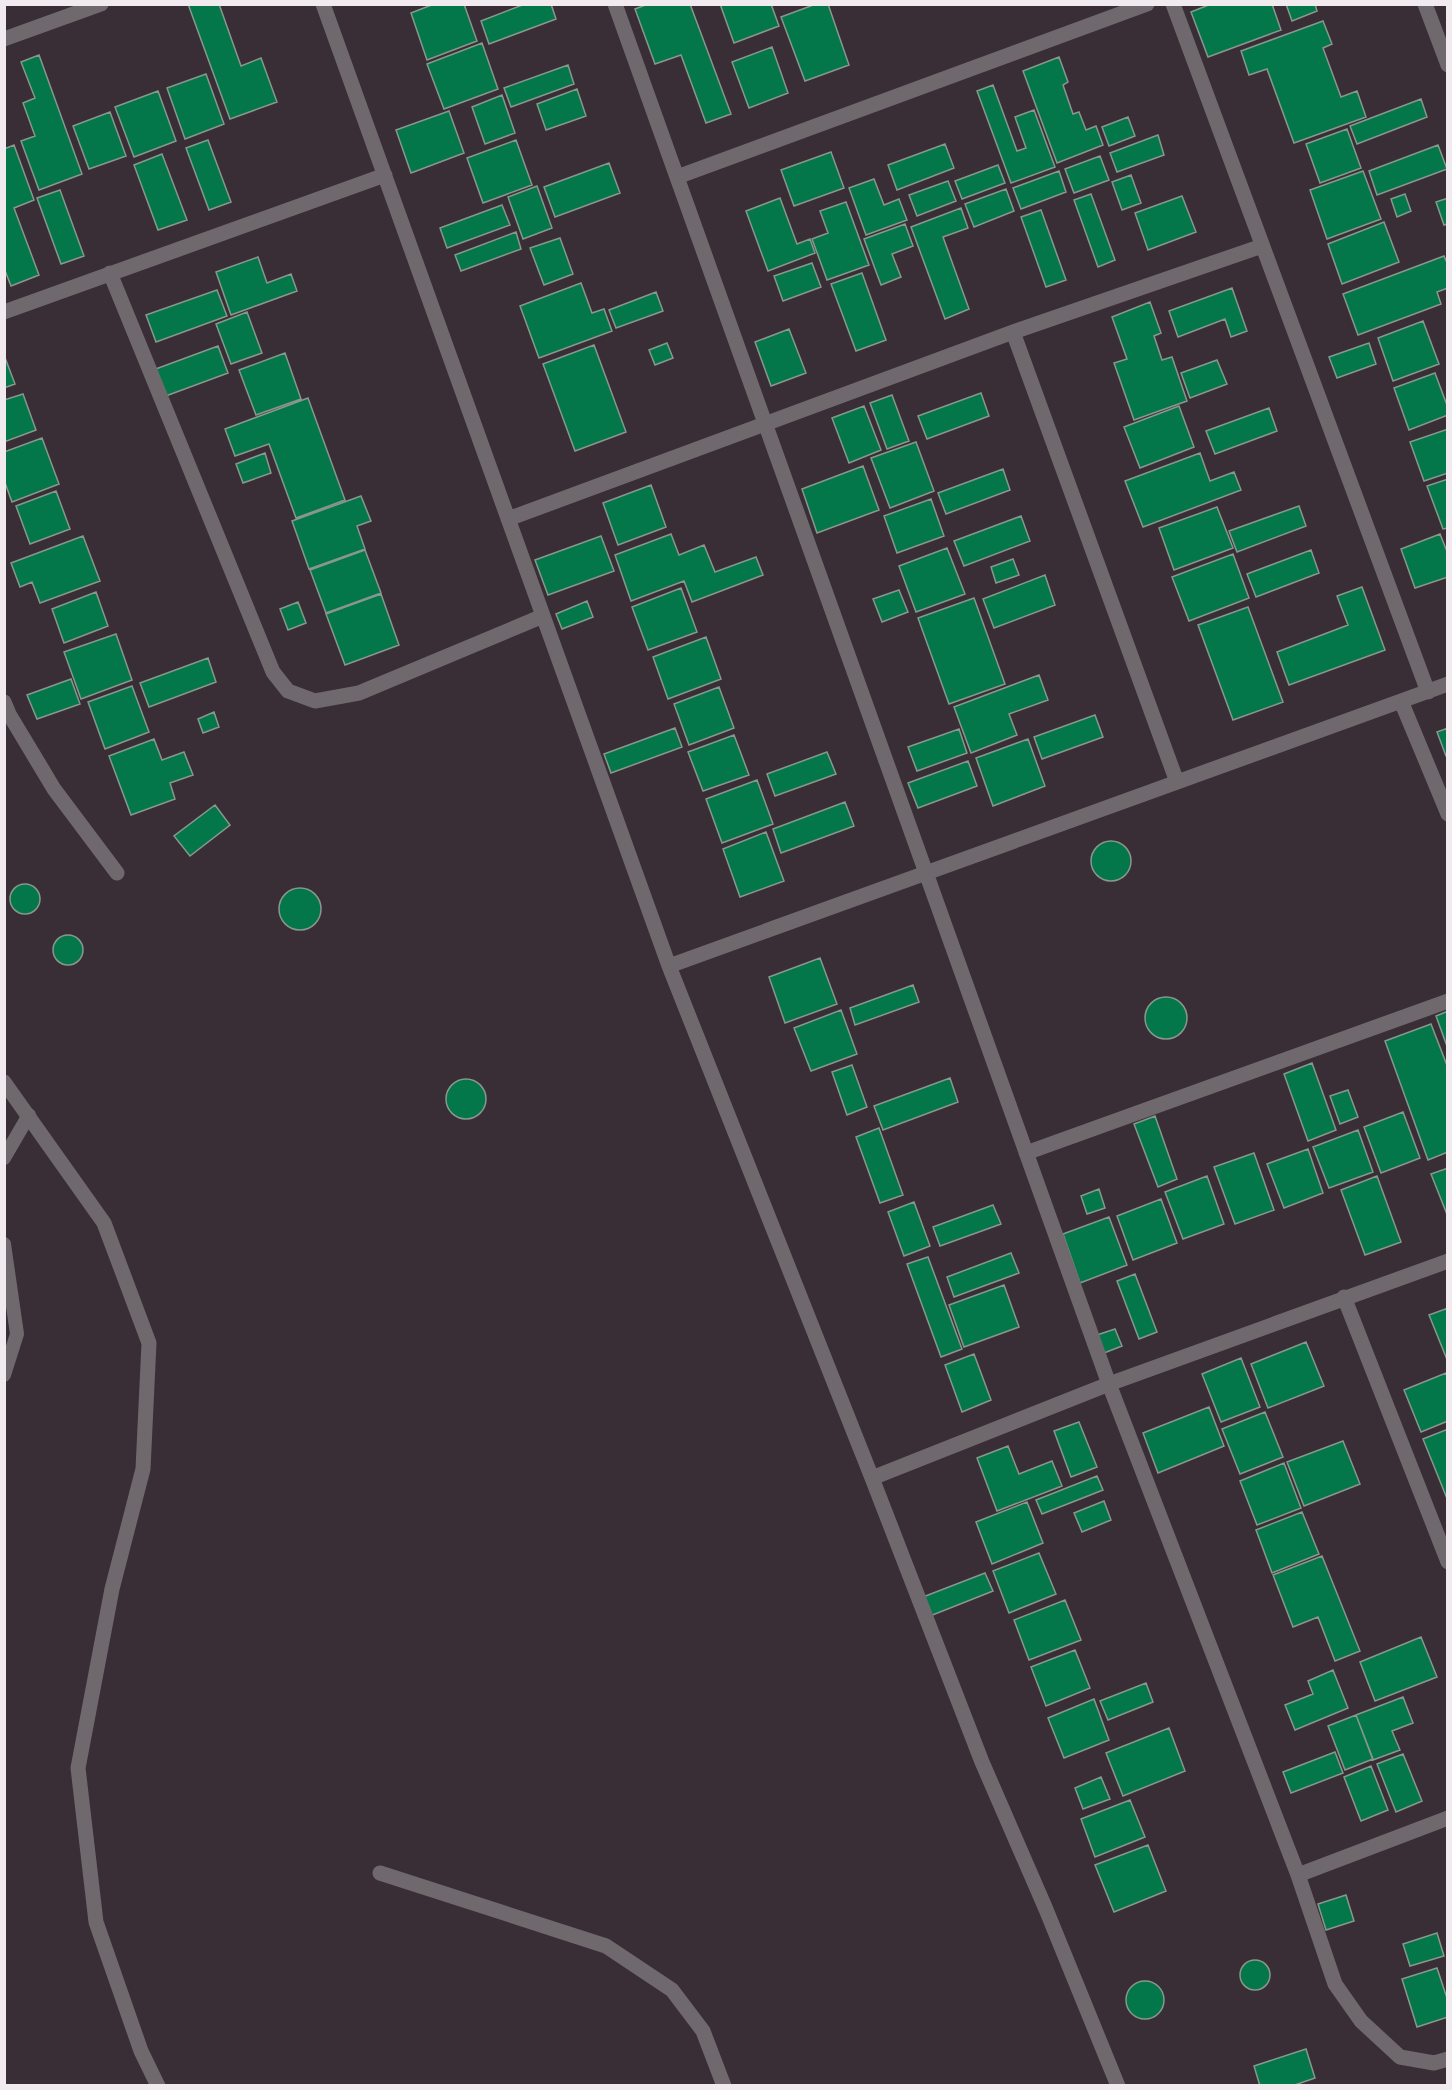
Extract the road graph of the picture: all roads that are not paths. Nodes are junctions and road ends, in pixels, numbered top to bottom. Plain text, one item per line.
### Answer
1 (101, 4) edge
2 (323, 4) edge
3 (615, 4) edge
4 (1147, 4) edge
5 (1173, 4) edge
6 (1425, 4) edge
7 (4, 39) edge
8 (1448, 65) edge
9 (384, 175) junction
10 (677, 177) junction
11 (1262, 246) junction
12 (110, 273) junction
13 (4, 312) edge
14 (1013, 332) junction
15 (765, 423) junction
16 (508, 519) junction
17 (543, 616) junction
18 (1448, 684) edge
19 (1428, 692) junction
20 (1401, 701) junction
21 (4, 702) edge
22 (1177, 782) junction
23 (1448, 814) edge
24 (117, 873) dead end
25 (927, 873) junction
26 (669, 966) junction
27 (1448, 1001) edge
28 (4, 1082) edge
29 (29, 1115) junction
30 (1026, 1152) junction
31 (4, 1158) edge
32 (4, 1244) edge
33 (1448, 1261) edge
34 (1344, 1297) junction
35 (4, 1375) edge
36 (1109, 1384) junction
37 (872, 1478) junction
38 (1443, 1537) edge
39 (1448, 1562) edge
40 (1448, 1818) edge
41 (380, 1874) dead end
42 (1298, 1875) junction
43 (1448, 2060) edge
44 (159, 2085) edge
45 (724, 2085) edge
46 (1118, 2085) edge

1 - 7 street
2 - 9 street
3 - 10 street
4 - 10 street
5 - 11 street
6 - 8 street
9 - 12 street
9 - 16 street
10 - 15 street
11 - 14 street
11 - 19 street
12 - 13 street
12 - 17 street
14 - 15 street
14 - 22 street
15 - 16 street
15 - 25 street
16 - 17 street
17 - 26 street
18 - 19 street
19 - 20 street
20 - 22 street
20 - 23 street
21 - 24 street
22 - 25 street
25 - 26 street
25 - 30 street
26 - 37 street
27 - 30 street
28 - 29 street
29 - 31 lane
29 - 44 street
30 - 36 street
32 - 35 lane
33 - 34 street
34 - 36 street
34 - 38 street
36 - 37 street
36 - 42 street
37 - 46 street
38 - 39 street
40 - 42 street
41 - 45 street
42 - 43 street

